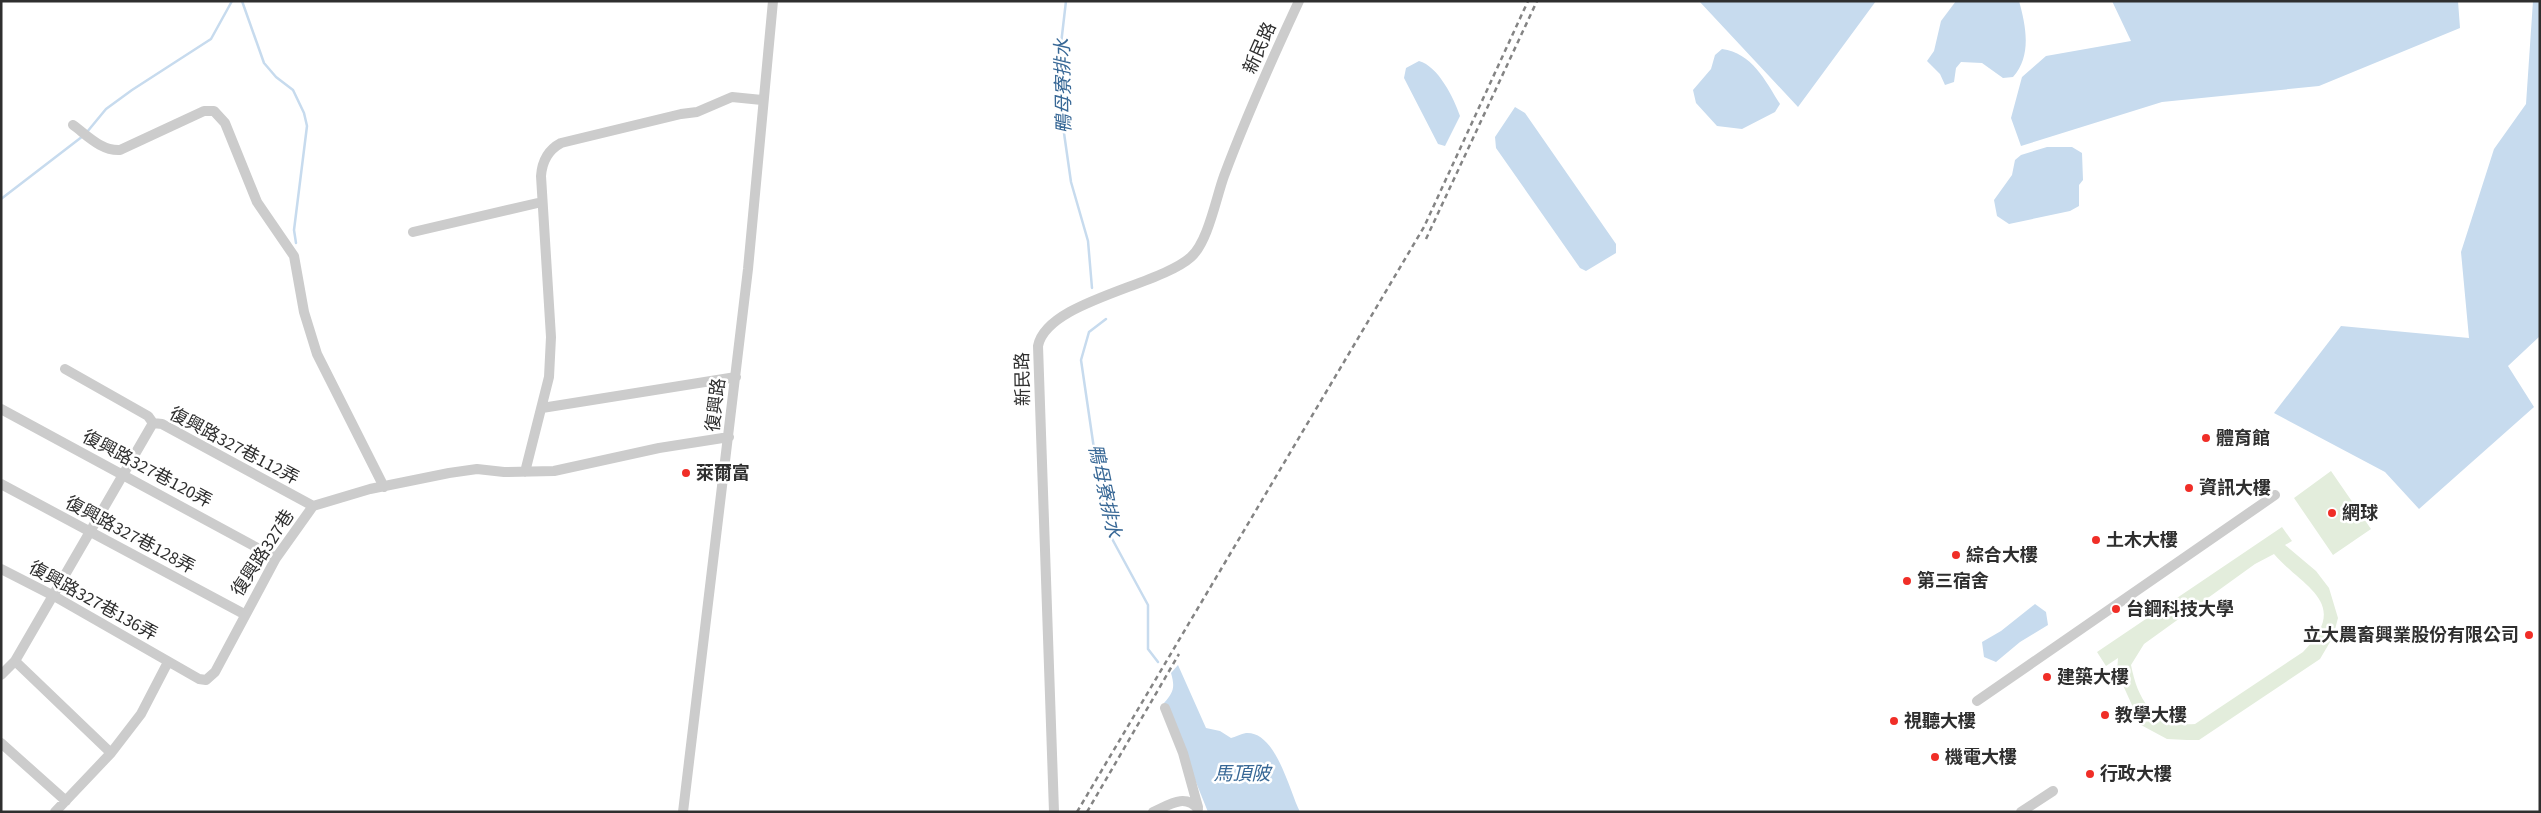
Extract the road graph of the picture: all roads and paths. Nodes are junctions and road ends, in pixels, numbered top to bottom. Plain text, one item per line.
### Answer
1 (773, 1) edge
2 (1299, 1) edge
3 (762, 100) junction
4 (75, 126) dead end
5 (542, 202) junction
6 (413, 232) dead end
7 (65, 368) dead end
8 (736, 377) junction
9 (542, 408) junction
10 (1, 409) edge
11 (153, 423) junction
12 (729, 437) junction
13 (525, 472) junction
14 (124, 474) junction
15 (1, 484) edge
16 (384, 486) junction
17 (2275, 495) dead end
18 (313, 506) junction
19 (89, 532) junction
20 (276, 558) junction
21 (1, 569) edge
22 (54, 596) junction
23 (244, 614) junction
24 (15, 661) junction
25 (168, 662) junction
26 (1, 675) edge
27 (1977, 701) dead end
28 (1165, 708) dead end
29 (1, 743) edge
30 (111, 753) junction
31 (2053, 791) dead end
32 (66, 801) junction
33 (1199, 809) edge
34 (56, 812) edge
35 (683, 812) edge
36 (1054, 812) edge
37 (1153, 812) edge
38 (2021, 812) edge

1 - 3 street, 復興路
2 - 36 street, 新民路
3 - 5 street
3 - 8 street, 復興路
4 - 16 street
5 - 6 street
5 - 9 street
7 - 11 street, 復興路327巷112弄
8 - 9 street
8 - 12 street, 復興路
9 - 13 street
10 - 14 street, 復興路327巷120弄
11 - 14 street
11 - 18 street, 復興路327巷112弄
12 - 13 street, 復興路327巷
12 - 35 street, 復興路
13 - 16 street, 復興路327巷
14 - 19 street
14 - 20 street, 復興路327巷120弄
15 - 19 street, 復興路327巷128弄
16 - 18 street, 復興路327巷
17 - 27 street
18 - 20 street, 復興路327巷
19 - 22 street
19 - 23 street, 復興路327巷128弄
20 - 23 street, 復興路327巷
21 - 22 street, 復興路327巷136弄
22 - 24 street
22 - 25 street, 復興路327巷136弄
23 - 25 street, 復興路327巷
24 - 26 street
24 - 30 street
25 - 30 street
28 - 33 street
29 - 32 street
30 - 32 street
31 - 38 street
32 - 34 street
33 - 37 street

